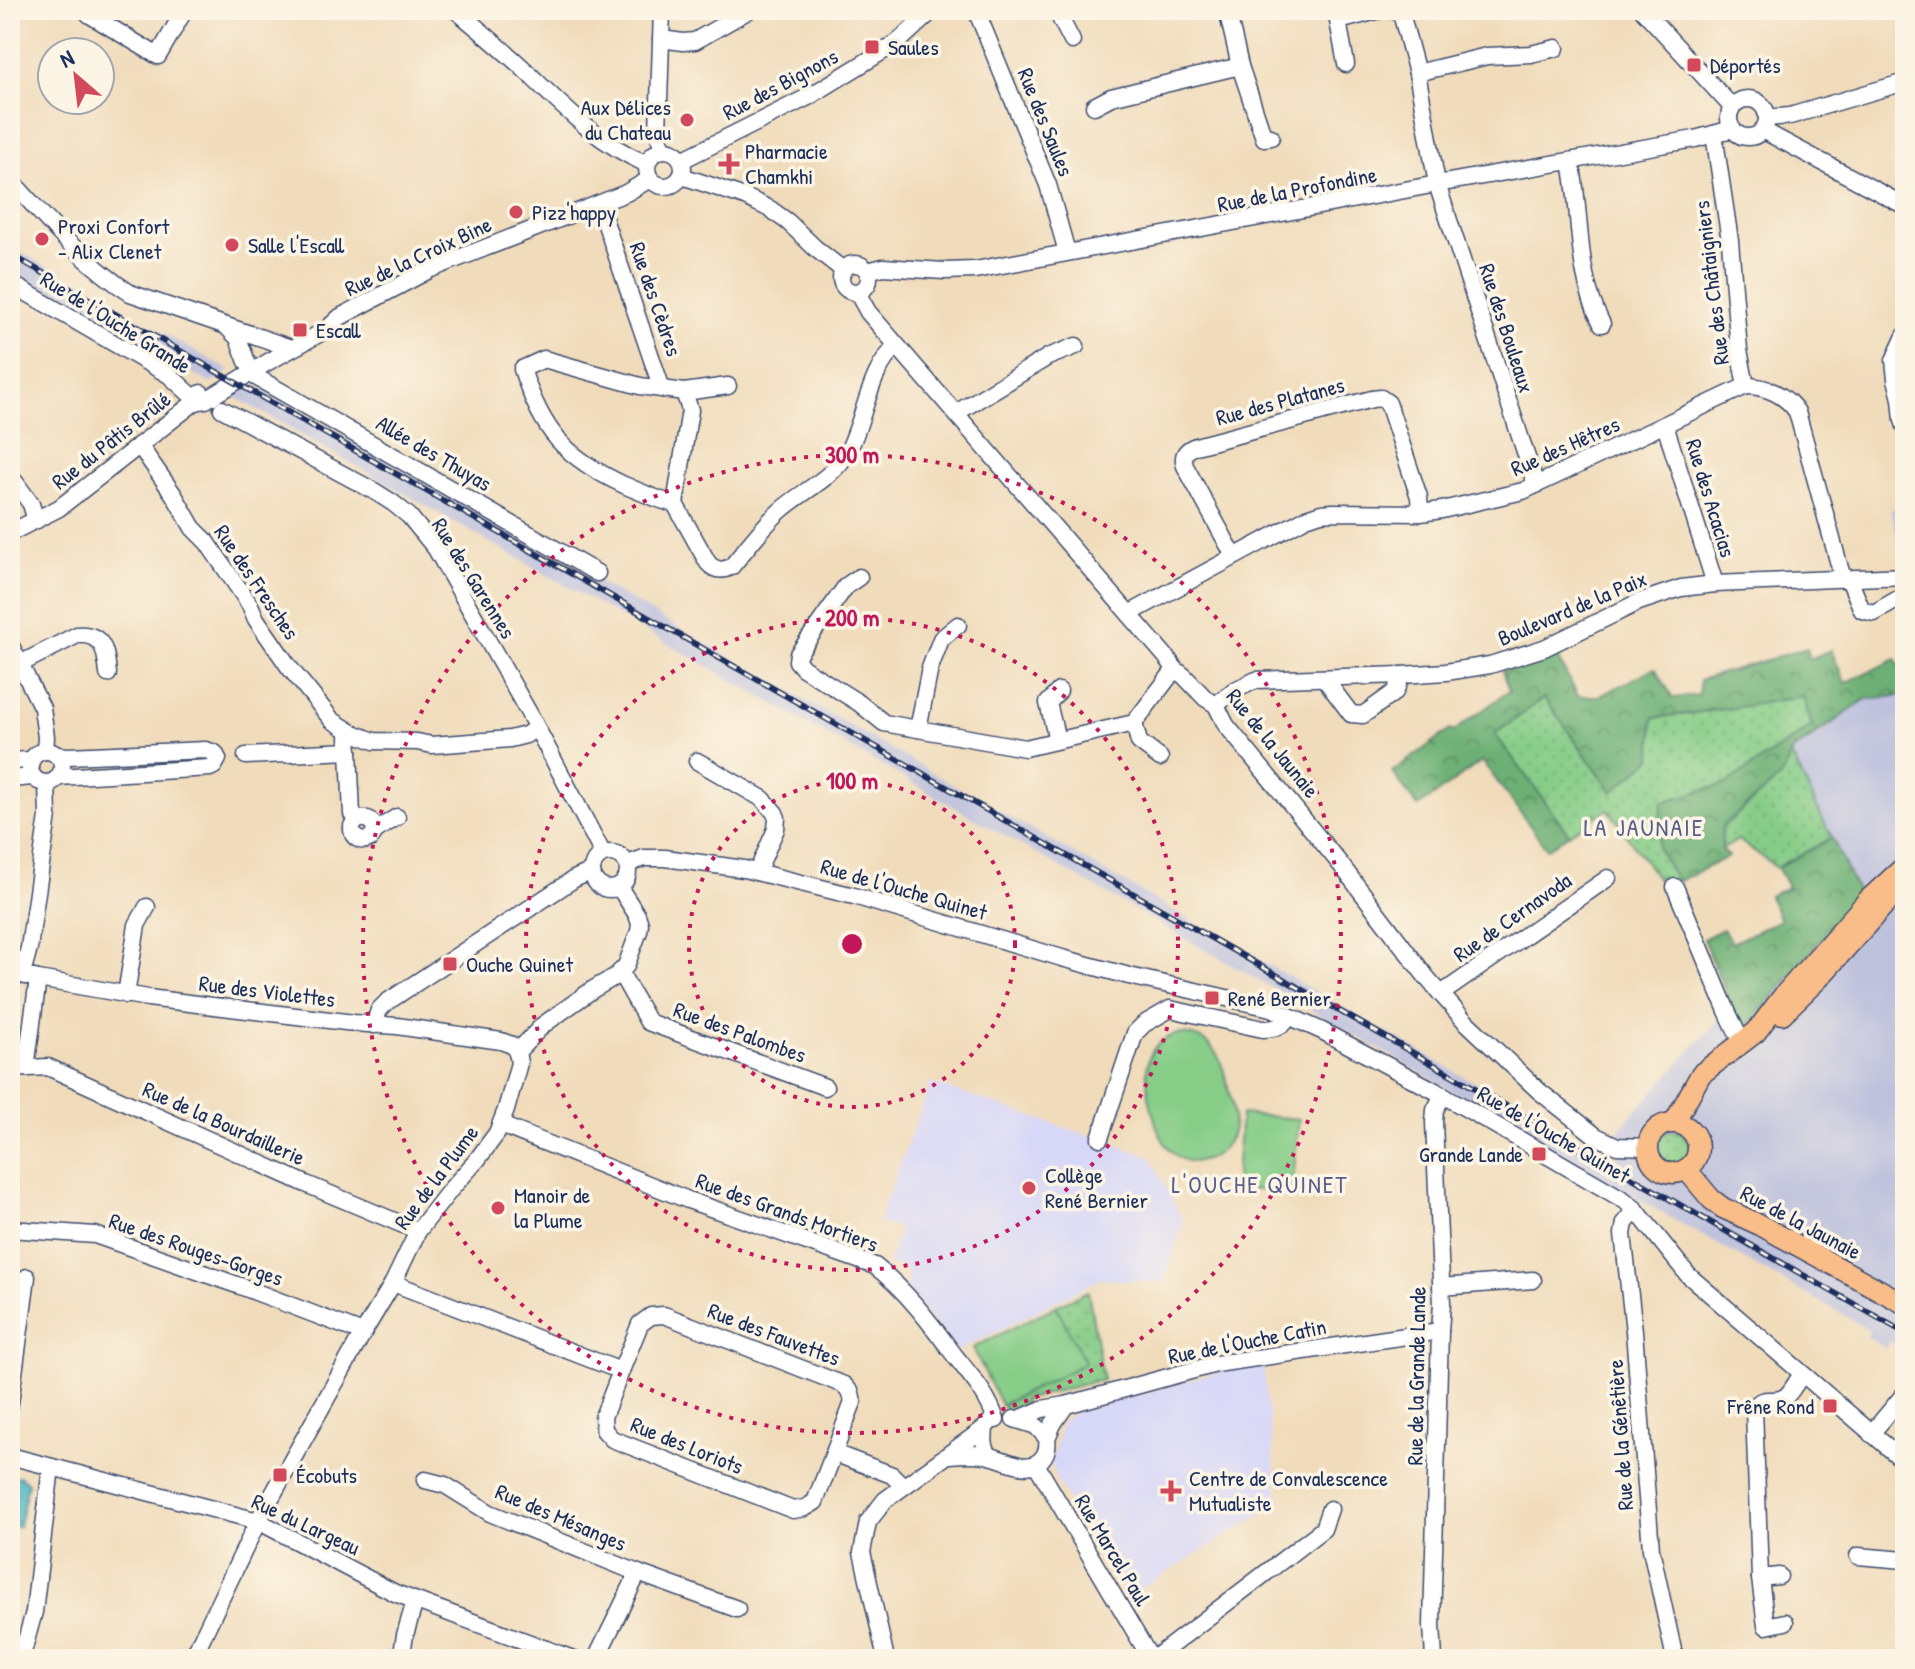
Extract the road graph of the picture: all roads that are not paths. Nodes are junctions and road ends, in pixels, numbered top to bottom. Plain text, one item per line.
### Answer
1 (456, 10) edge
2 (662, 10) edge
3 (749, 10) edge
4 (933, 10) edge
5 (976, 10) edge
6 (1056, 10) edge
7 (1227, 10) edge
8 (1380, 10) edge
9 (1643, 10) edge
10 (184, 11) edge
11 (1401, 11) edge
12 (89, 12) edge
13 (1338, 15) edge
14 (661, 39) junction
15 (1072, 41) dead end
16 (1556, 48) dead end
17 (1346, 64) dead end
18 (1240, 66) junction
19 (1417, 73) junction
20 (1905, 82) edge
21 (1094, 106) dead end
22 (1732, 107) junction
23 (1790, 116) junction
24 (1764, 124) junction
25 (1732, 129) junction
26 (1714, 134) junction
27 (1271, 137) dead end
28 (1791, 146) junction
29 (663, 150) junction
30 (1571, 162) junction
31 (682, 168) junction
32 (649, 172) junction
33 (10, 179) edge
34 (1437, 184) junction
35 (599, 204) junction
36 (1905, 206) edge
37 (1067, 252) junction
38 (843, 270) junction
39 (868, 271) junction
40 (10, 283) edge
41 (857, 292) junction
42 (1602, 324) dead end
43 (227, 327) junction
44 (1905, 336) edge
45 (286, 346) junction
46 (897, 346) junction
47 (1076, 346) dead end
48 (241, 373) junction
49 (728, 386) dead end
50 (1746, 386) junction
51 (662, 389) junction
52 (684, 392) junction
53 (1903, 400) edge
54 (195, 402) junction
55 (222, 409) dead end
56 (956, 413) junction
57 (1665, 425) junction
58 (1905, 426) edge
59 (139, 445) junction
60 (10, 475) edge
61 (1536, 485) junction
62 (675, 504) junction
63 (1420, 513) junction
64 (37, 520) junction
65 (10, 533) edge
66 (1234, 556) junction
67 (597, 573) dead end
68 (1905, 576) edge
69 (859, 577) dead end
70 (1846, 579) junction
71 (1715, 584) junction
72 (1905, 595) edge
73 (1130, 615) junction
74 (958, 625) dead end
75 (10, 644) edge
76 (20, 664) junction
77 (1175, 669) junction
78 (108, 674) dead end
79 (1402, 675) junction
80 (1324, 678) junction
81 (1059, 691) dead end
82 (1216, 705) junction
83 (1134, 723) junction
84 (536, 728) junction
85 (918, 729) junction
86 (351, 732) junction
87 (510, 739) junction
88 (1057, 740) junction
89 (547, 747) junction
90 (349, 751) junction
91 (246, 756) dead end
92 (1160, 758) dead end
93 (10, 761) edge
94 (697, 761) dead end
95 (45, 767) junction
96 (10, 779) edge
97 (397, 817) dead end
98 (603, 854) junction
99 (628, 864) junction
100 (1905, 866) edge
101 (592, 871) junction
102 (757, 872) junction
103 (1608, 878) dead end
104 (1905, 884) edge
105 (619, 887) junction
106 (1675, 887) dead end
107 (1869, 899) junction
108 (147, 907) dead end
109 (1849, 945) junction
110 (620, 972) junction
111 (23, 975) edge
112 (1166, 984) junction
113 (1441, 994) junction
114 (126, 995) junction
115 (1170, 1009) junction
116 (1290, 1016) junction
117 (374, 1025) junction
118 (1761, 1026) junction
119 (1742, 1043) junction
120 (517, 1052) junction
121 (18, 1069) edge
122 (825, 1087) dead end
123 (1443, 1095) junction
124 (1674, 1123) junction
125 (501, 1125) junction
126 (1100, 1138) dead end
127 (1648, 1147) junction
128 (1686, 1169) junction
129 (1636, 1210) junction
130 (10, 1229) edge
131 (418, 1231) junction
132 (27, 1277) dead end
133 (1533, 1280) dead end
134 (393, 1283) junction
135 (1441, 1287) junction
136 (1905, 1304) edge
137 (1440, 1331) junction
138 (363, 1333) junction
139 (621, 1371) junction
140 (1802, 1375) junction
141 (1905, 1393) edge
142 (10, 1403) edge
143 (1066, 1405) junction
144 (1019, 1419) junction
145 (990, 1424) junction
146 (1871, 1434) junction
147 (1047, 1438) junction
148 (834, 1453) junction
149 (948, 1455) junction
150 (10, 1456) edge
151 (990, 1456) junction
152 (1905, 1462) edge
153 (1036, 1464) junction
154 (51, 1467) junction
155 (425, 1480) dead end
156 (903, 1486) junction
157 (1330, 1509) dead end
158 (258, 1521) junction
159 (1858, 1556) dead end
160 (1905, 1560) edge
161 (638, 1573) junction
162 (1779, 1576) dead end
163 (1760, 1578) junction
164 (415, 1601) junction
165 (737, 1609) dead end
166 (1785, 1622) dead end
167 (21, 1659) edge
168 (192, 1659) edge
169 (401, 1659) edge
170 (573, 1659) edge
171 (596, 1659) edge
172 (886, 1659) edge
173 (1154, 1659) edge
174 (1434, 1659) edge
175 (1675, 1659) edge

1 - 32 street
2 - 14 street
3 - 14 street
4 - 31 street, Rue des Bignons
5 - 37 street, Rue des Saules
6 - 15 street
7 - 18 street
8 - 13 street
9 - 22 street
10 - 12 street
11 - 19 street, Rue des Bouleaux
13 - 17 street
14 - 29 street
16 - 19 street
18 - 21 street
18 - 27 street
19 - 34 street, Rue des Bouleaux
20 - 23 street
22 - 24 street
22 - 25 street
23 - 24 street
23 - 28 street
24 - 25 street
24 - 28 street
25 - 26 street, Rue de la Profondine
26 - 30 street, Rue de la Profondine
26 - 50 street, Rue des Châtaigniers
28 - 36 street
29 - 31 street
29 - 32 street
30 - 34 street, Rue de la Profondine
30 - 42 street
31 - 32 street
31 - 38 street
32 - 35 street, Rue de la Croix Bine
33 - 43 street
34 - 37 street, Rue de la Profondine
34 - 61 street, Rue des Bouleaux
35 - 45 street, Rue de la Croix Bine
35 - 51 street, Rue des Cèdres
37 - 39 street, Rue de la Profondine
38 - 39 street
38 - 41 street
39 - 41 street
40 - 54 street, Rue de l'Ouche Grande
41 - 46 street, Rue de la Jaunaie
43 - 45 street
43 - 48 street
44 - 53 street
45 - 48 street, Rue de la Croix Bine
46 - 56 street, Rue de la Jaunaie
46 - 62 street
47 - 56 street
48 - 54 street, Rue du Pâtis Brûlé
48 - 67 street, Allée des Thuyas
49 - 52 street, Rue des Cèdres
50 - 57 street, Rue des Hêtres
50 - 70 street, Rue des Châtaigniers
51 - 52 street, Rue des Cèdres
51 - 62 street
52 - 62 street
53 - 58 street
54 - 59 street, Rue du Pâtis Brûlé
55 - 84 street, Rue des Garennes
56 - 73 street, Rue de la Jaunaie
57 - 61 street, Rue des Hêtres
57 - 71 street, Rue des Acacias
59 - 64 street, Rue du Pâtis Brûlé
59 - 86 street, Rue des Fresches
60 - 64 street
61 - 63 street, Rue des Hêtres
63 - 66 street, Rue des Hêtres
63 - 66 street, Rue des Platanes
64 - 65 street, Rue du Pâtis Brûlé
66 - 73 street, Rue des Hêtres
68 - 70 street, Boulevard de la Paix
69 - 85 street
70 - 71 street, Boulevard de la Paix
70 - 72 street, Rue des Châtaigniers
71 - 79 street, Boulevard de la Paix
73 - 77 street, Rue de la Jaunaie
74 - 85 street
75 - 76 street
76 - 78 street
76 - 95 street
77 - 82 street, Rue de la Jaunaie
77 - 83 street
79 - 80 street, Boulevard de la Paix
79 - 80 street
80 - 82 street, Boulevard de la Paix
81 - 88 street
82 - 113 street, Rue de la Jaunaie
83 - 88 street
83 - 92 street
84 - 87 street, Rue des Fresches
84 - 89 street, Rue des Garennes
85 - 88 street
86 - 87 street, Rue des Fresches
86 - 90 street
87 - 89 street, Rue des Fresches
89 - 98 street, Rue des Garennes
90 - 91 street
90 - 97 street
93 - 95 street
94 - 102 street
95 - 95 street
95 - 96 street
95 - 111 street
98 - 99 street
98 - 101 street
99 - 102 street, Rue de l'Ouche Quinet
99 - 105 street
100 - 107 main road
101 - 105 street
101 - 117 street
102 - 112 street, Rue de l'Ouche Quinet
103 - 113 street, Rue de Cernavoda
104 - 109 main road
105 - 110 street
106 - 119 street
107 - 109 street
107 - 118 main road
108 - 114 street
109 - 118 main road
110 - 120 street
110 - 122 street, Rue des Palombes
111 - 114 street, Rue des Violettes
111 - 121 street
112 - 115 street
112 - 116 street, Rue de l'Ouche Quinet
113 - 127 street, Rue de la Jaunaie
114 - 117 street, Rue des Violettes
115 - 116 street
115 - 126 street
116 - 123 street, Rue de l'Ouche Quinet
117 - 120 street, Rue des Violettes
118 - 119 main road
119 - 124 main road
120 - 125 street, Rue de la Plume
121 - 131 street, Rue de la Bourdaillerie
123 - 129 street, Rue de l'Ouche Quinet
123 - 135 street, Rue de la Grande Lande
124 - 127 main road
124 - 128 main road
125 - 131 street, Rue de la Plume
125 - 145 street, Rue des Grands Mortiers
127 - 128 main road
128 - 136 main road, Rue de la Jaunaie
129 - 140 street, Rue de l'Ouche Quinet
129 - 175 street, Rue de la Génêtière
130 - 138 street, Rue des Rouges-Gorges
131 - 134 street, Rue de la Plume
132 - 142 street
133 - 135 street
134 - 138 street, Rue de la Plume
134 - 139 street
135 - 137 street, Rue de la Grande Lande
137 - 143 street, Rue de l'Ouche Catin
137 - 174 street, Rue de la Grande Lande
138 - 158 street, Rue de la Plume
139 - 148 street, Rue des Fauvettes
139 - 148 street, Rue des Loriots
140 - 146 street, Rue de l'Ouche Quinet
140 - 163 street
141 - 146 street
143 - 144 street, Rue de l'Ouche Catin
143 - 147 street
144 - 145 street
144 - 147 street
145 - 149 street
145 - 151 street
146 - 152 street, Rue de l'Ouche Quinet
147 - 153 street
148 - 156 street
149 - 151 street
149 - 156 street
150 - 154 street, Rue du Largeau
151 - 153 street
153 - 173 street, Rue Marcel Paul
154 - 158 street, Rue du Largeau
154 - 167 street
155 - 161 street, Rue des Mésanges
156 - 172 street
157 - 173 street
158 - 164 street, Rue du Largeau
158 - 168 street, Rue de la Plume
159 - 160 street
161 - 165 street, Rue des Mésanges
161 - 171 street, Rue des Mésanges
162 - 163 street
163 - 166 street
164 - 169 street
164 - 170 street, Rue du Largeau

